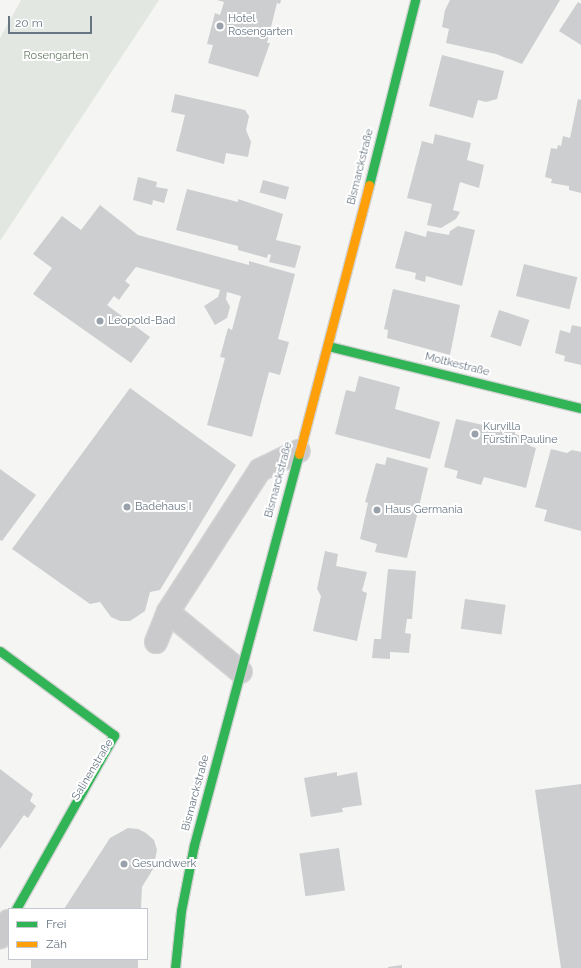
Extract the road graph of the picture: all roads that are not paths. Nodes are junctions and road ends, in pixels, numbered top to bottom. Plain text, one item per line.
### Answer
1 (415, 0) edge
2 (328, 346) junction
3 (581, 408) edge
4 (300, 451) junction
5 (168, 612) junction
6 (156, 642) dead end
7 (0, 651) edge
8 (241, 672) junction
9 (17, 908) edge
10 (8, 923) edge
11 (0, 937) edge
12 (175, 968) edge

1 - 2 main road, Bismarckstraße
2 - 3 main road, Moltkestraße
2 - 4 main road, Bismarckstraße
4 - 5 street
4 - 8 main road, Bismarckstraße
5 - 6 street
5 - 8 street
7 - 9 main road, Salinenstraße
8 - 12 main road, Bismarckstraße
10 - 11 street

